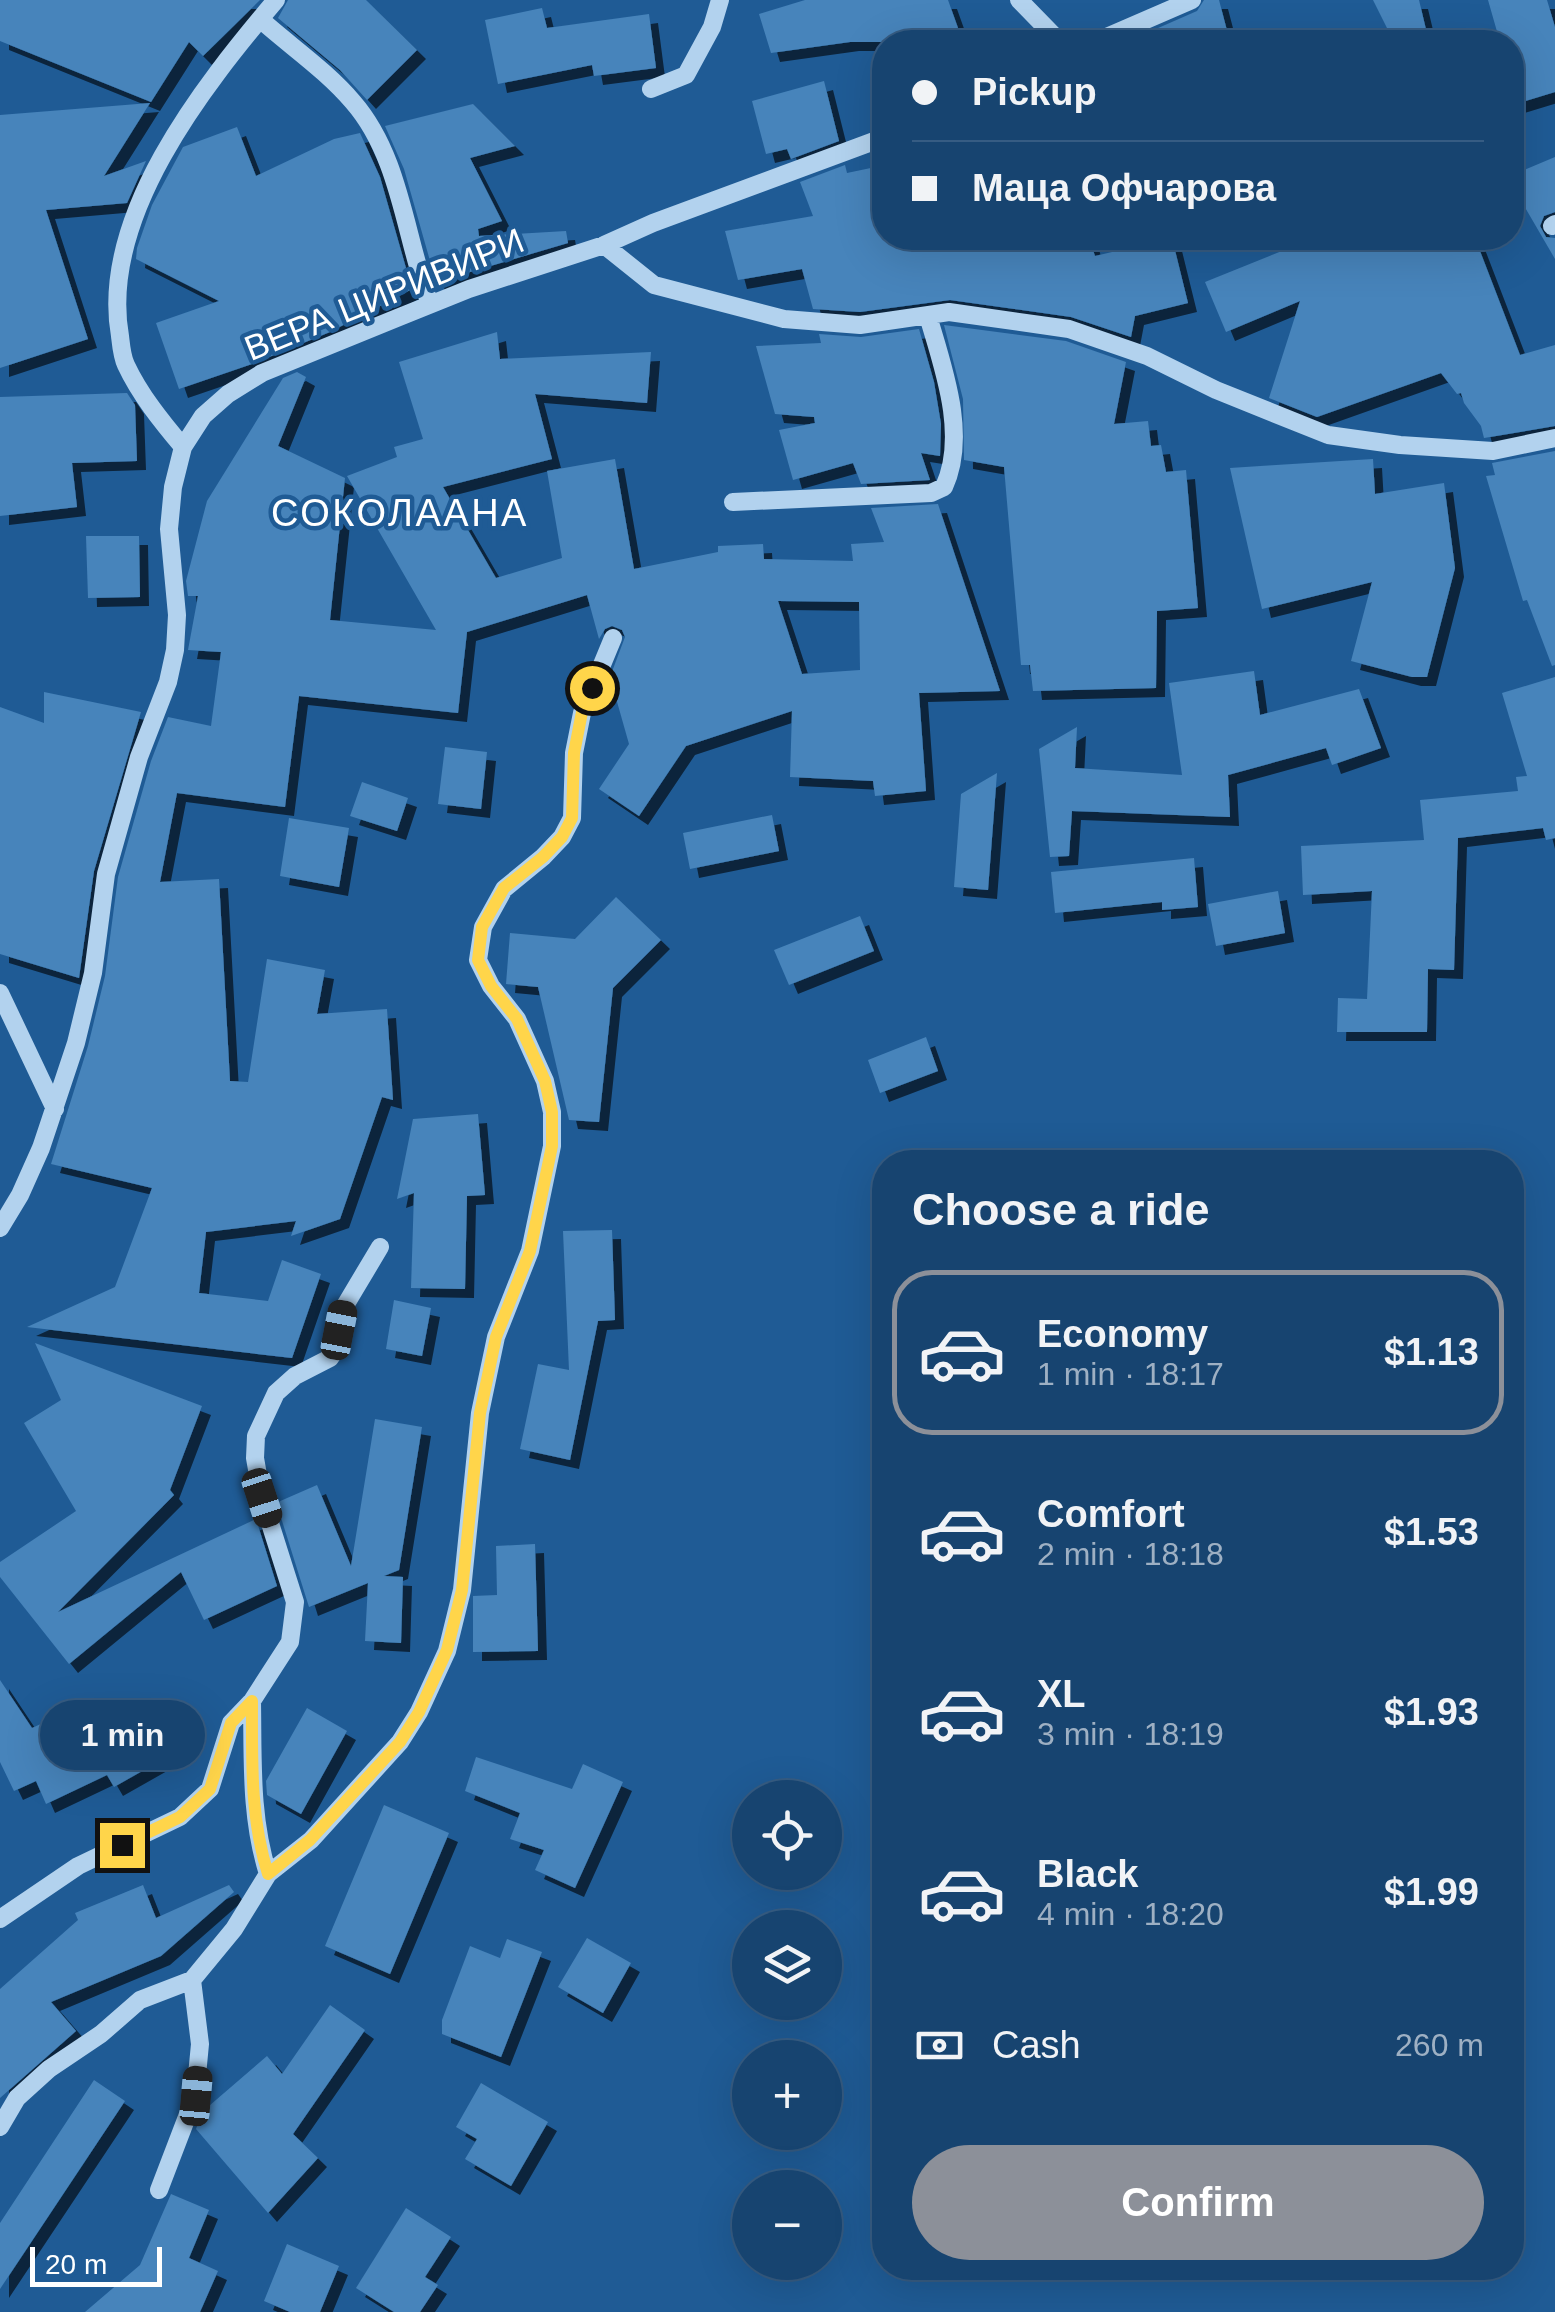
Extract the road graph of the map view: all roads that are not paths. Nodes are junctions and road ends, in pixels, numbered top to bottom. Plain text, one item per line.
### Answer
1 (276, 0) edge
2 (720, 0) edge
3 (1019, 0) edge
4 (1192, 0) edge
5 (260, 19) junction
6 (1048, 30) edge
7 (1123, 30) edge
8 (651, 90) dead end
9 (872, 142) edge
10 (604, 245) junction
11 (430, 304) junction
12 (928, 316) junction
13 (1555, 438) edge
14 (183, 447) junction
15 (733, 502) dead end
16 (613, 638) dead end
17 (0, 993) edge
18 (54, 1109) junction
19 (0, 1228) edge
20 (380, 1247) dead end
21 (252, 1701) junction
22 (268, 1874) junction
23 (0, 1920) edge
24 (192, 1980) junction
25 (0, 2127) edge
26 (159, 2190) dead end

1 - 5 street
2 - 8 street
3 - 6 street
4 - 7 street
5 - 11 street
5 - 14 street
9 - 10 street, ВЕРА ЦИРИВИРИ
10 - 11 street, ВЕРА ЦИРИВИРИ
10 - 12 street
11 - 14 street, ВЕРА ЦИРИВИРИ
12 - 13 street
12 - 15 street
14 - 18 street, ВЕРА ЦИРИВИРИ
16 - 22 street
17 - 18 street
18 - 19 street, ВЕРА ЦИРИВИРИ
20 - 21 street
21 - 22 street
21 - 23 street
22 - 24 street
24 - 25 street
24 - 26 street

